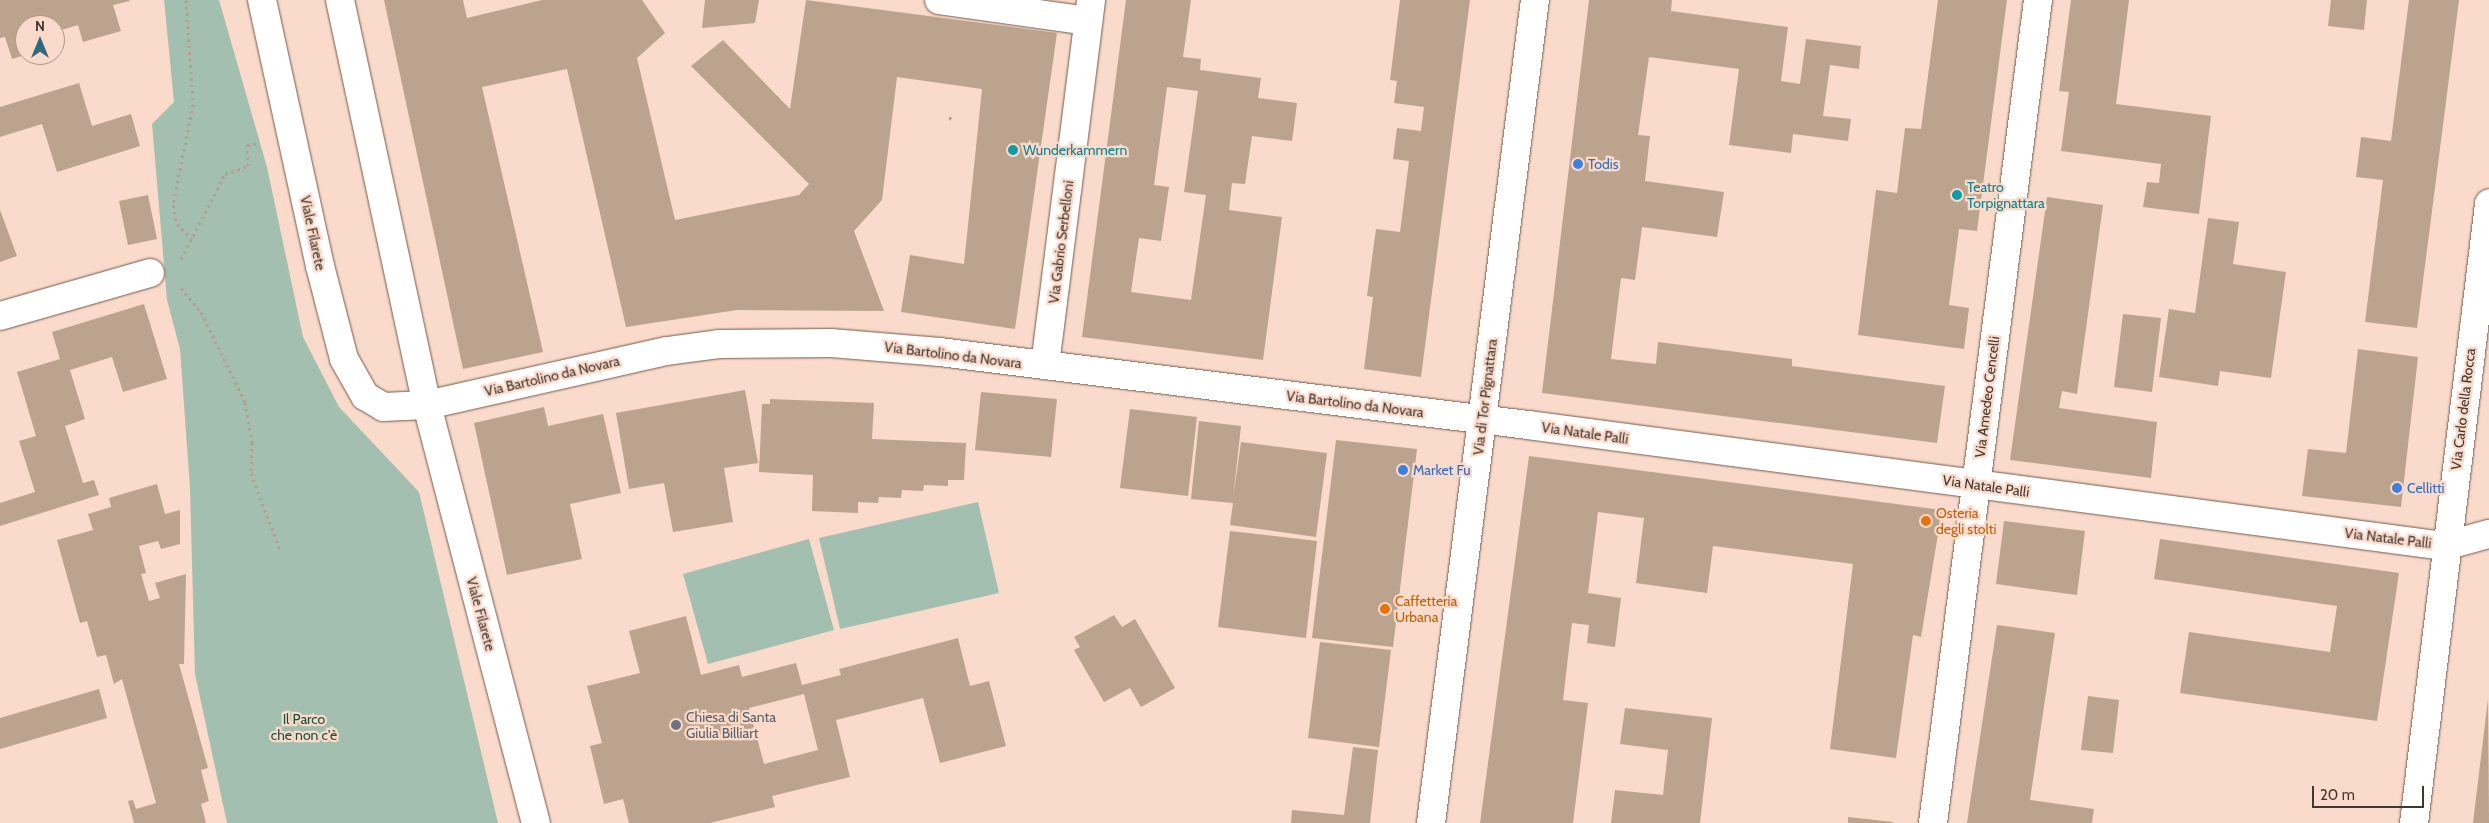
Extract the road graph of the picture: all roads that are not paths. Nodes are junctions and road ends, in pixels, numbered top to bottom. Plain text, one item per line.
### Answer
1 (262, 0) edge
2 (340, 0) edge
3 (940, 0) edge
4 (1535, 0) edge
5 (2038, 0) edge
6 (1089, 10) edge
7 (2489, 204) edge
8 (150, 273) dead end
9 (0, 316) edge
10 (1045, 366) junction
11 (427, 405) junction
12 (1482, 419) junction
13 (1975, 485) junction
14 (2489, 534) edge
15 (2445, 546) junction
16 (536, 823) edge
17 (1431, 823) edge
18 (1933, 823) edge
19 (2414, 823) edge

1 - 11 street, Viale Filarete
2 - 11 street, Viale Filarete
3 - 6 street
4 - 12 street, Via di Tor Pignattara
5 - 13 street, Via Amedeo Cencelli
6 - 10 street, Via Gabrio Serbelloni
7 - 15 street, Via Carlo della Rocca
8 - 9 street
10 - 11 street, Via Bartolino da Novara
10 - 12 street, Via Bartolino da Novara
11 - 16 street, Viale Filarete
12 - 13 street, Via Natale Palli
12 - 17 street, Via di Tor Pignattara
13 - 15 street, Via Natale Palli
13 - 18 street, Via Amedeo Cencelli
14 - 15 street, Via Natale Palli
15 - 19 street, Via Carlo della Rocca

